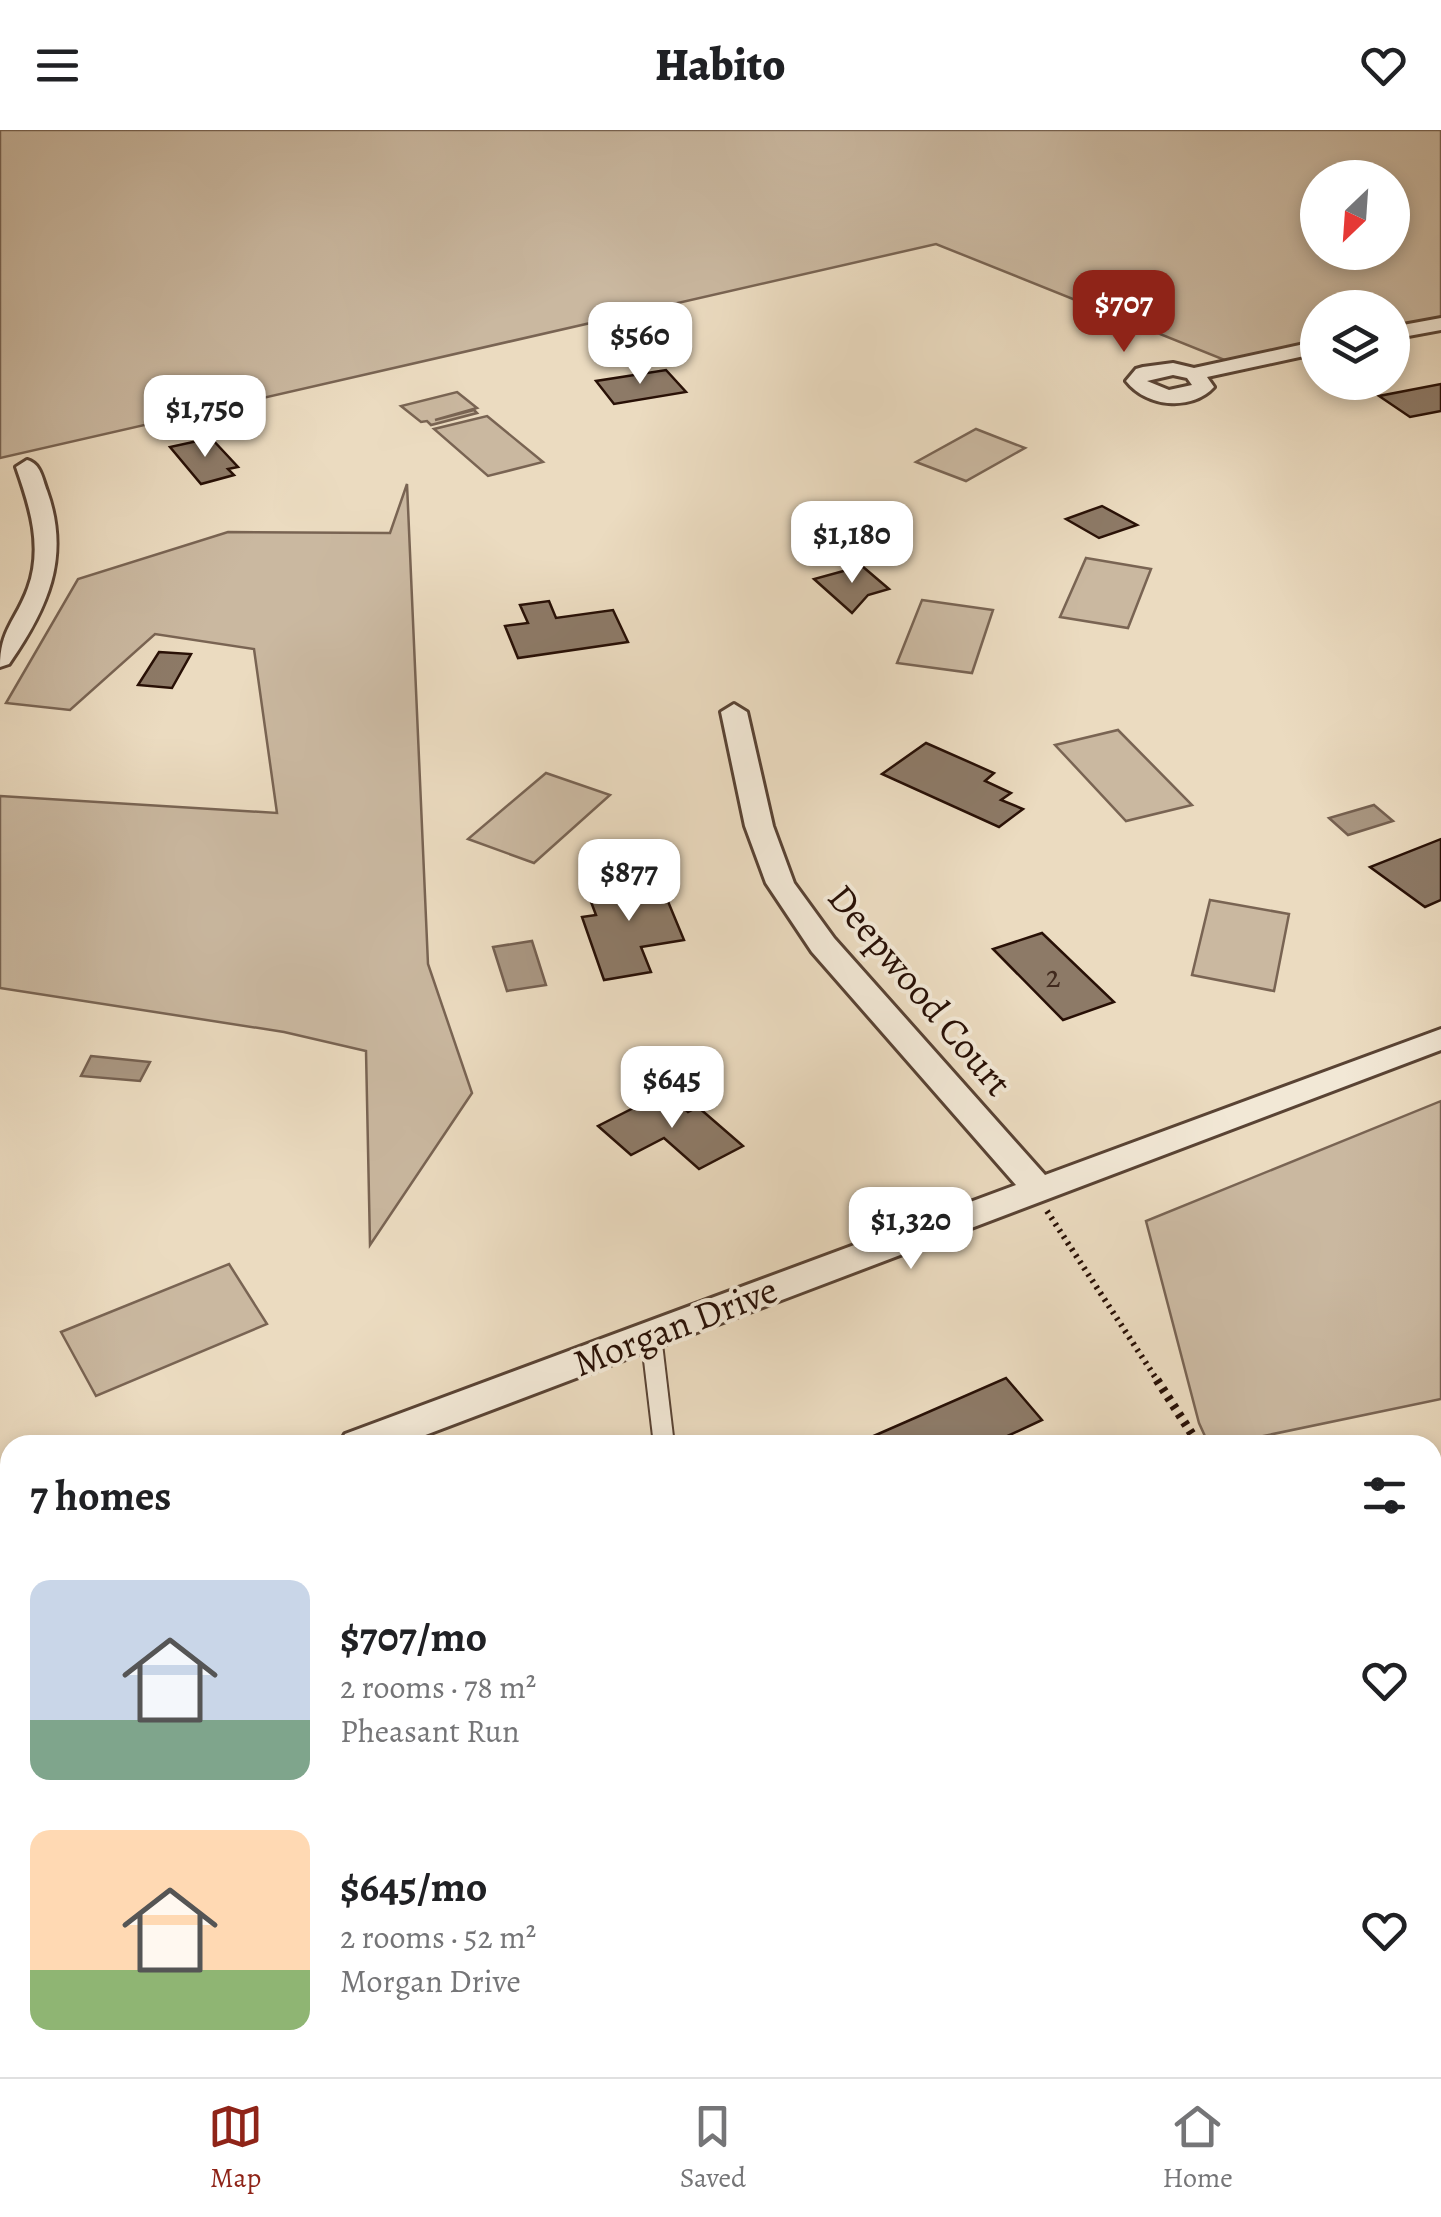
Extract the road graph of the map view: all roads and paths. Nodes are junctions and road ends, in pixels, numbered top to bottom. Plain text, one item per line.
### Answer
1 (1441, 324) edge
2 (1410, 330) edge
3 (1300, 350) edge
4 (1194, 374) dead end
5 (27, 467) dead end
6 (0, 659) edge
7 (734, 712) dead end
8 (1441, 1039) edge
9 (1037, 1191) junction
10 (650, 1335) junction
11 (385, 1435) edge
12 (663, 1435) edge
13 (1193, 1435) edge

1 - 2 street
3 - 4 street
5 - 6 street
7 - 9 street, Deepwood Court
8 - 9 street, Morgan Drive
9 - 10 street, Morgan Drive
9 - 13 path
10 - 11 street, Morgan Drive
10 - 12 lane

